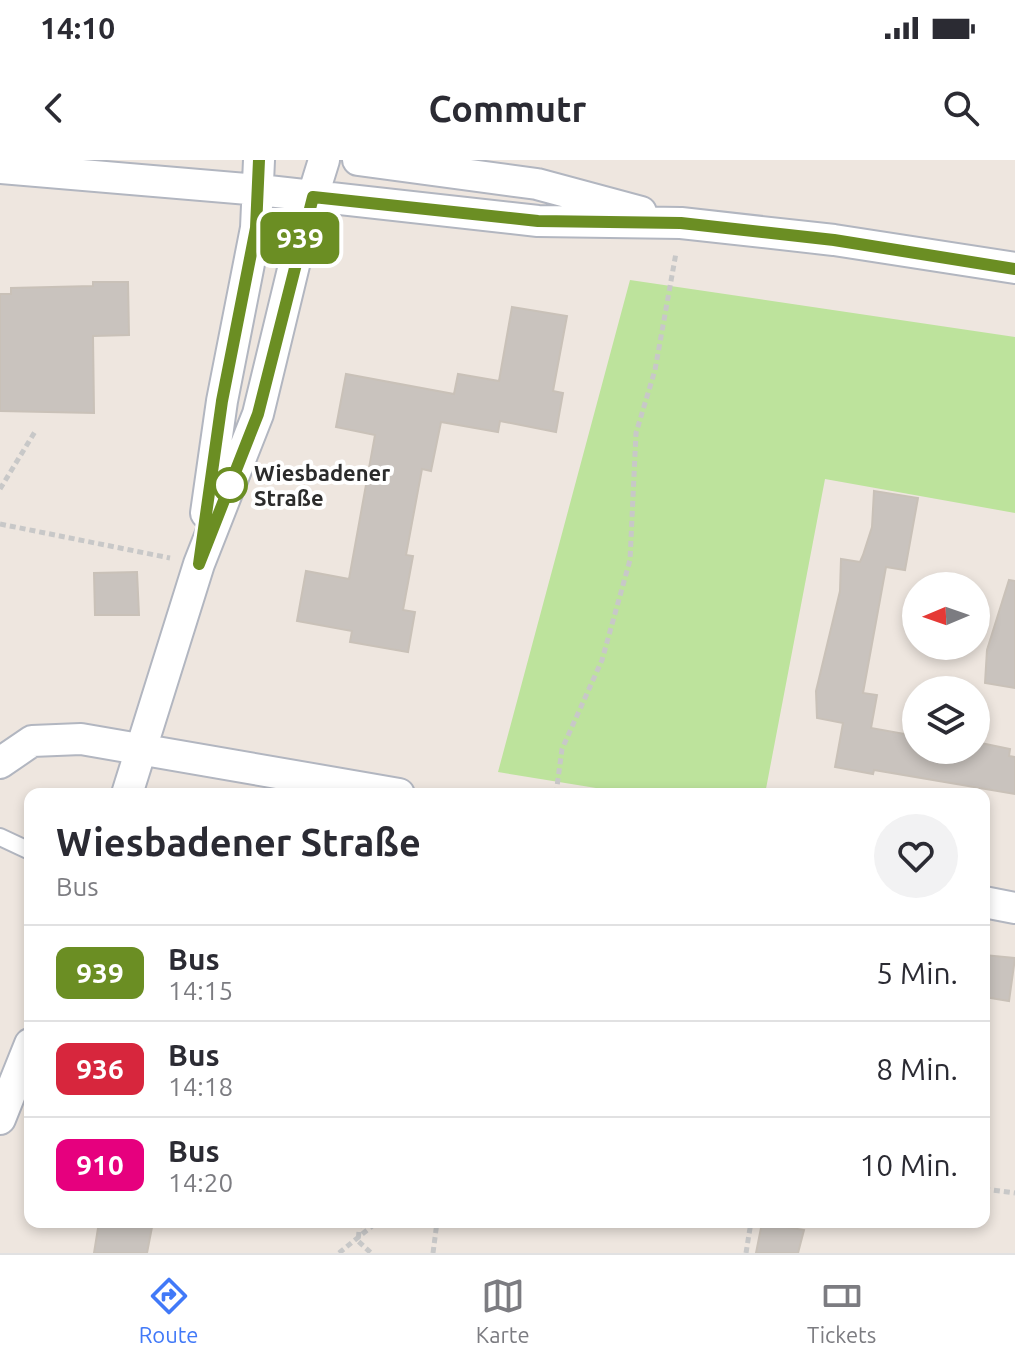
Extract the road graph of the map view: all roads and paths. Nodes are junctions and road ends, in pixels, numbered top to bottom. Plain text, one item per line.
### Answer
1 (324, 160) edge
2 (358, 160) edge
3 (0, 168) edge
4 (259, 175) edge
5 (313, 197) junction
6 (681, 223) junction
7 (1015, 268) edge
8 (36, 430) dead end
9 (0, 489) edge
10 (0, 524) edge
11 (199, 564) junction
12 (143, 749) junction
13 (0, 763) edge
14 (129, 788) edge
15 (365, 788) edge
16 (557, 788) edge
17 (0, 837) edge
18 (24, 848) edge
19 (990, 903) edge
20 (1015, 908) edge
21 (24, 1059) edge
22 (0, 1119) edge
23 (990, 1190) edge
24 (1015, 1193) edge
25 (359, 1228) edge
26 (371, 1228) edge
27 (436, 1228) edge
28 (750, 1228) edge
29 (358, 1241) junction
30 (339, 1253) edge
31 (371, 1253) edge
32 (433, 1253) edge
33 (746, 1253) edge

1 - 5 street
2 - 6 street
3 - 4 street
4 - 5 street
4 - 11 street
5 - 6 street
5 - 11 street
6 - 7 street
6 - 16 path
8 - 9 path
10 - 11 path
11 - 12 street
12 - 13 street
12 - 14 street
12 - 15 street
17 - 18 lane
19 - 20 street
21 - 22 street
23 - 24 path
25 - 29 path
26 - 29 path
27 - 32 path
28 - 33 path
29 - 30 path
29 - 31 path

